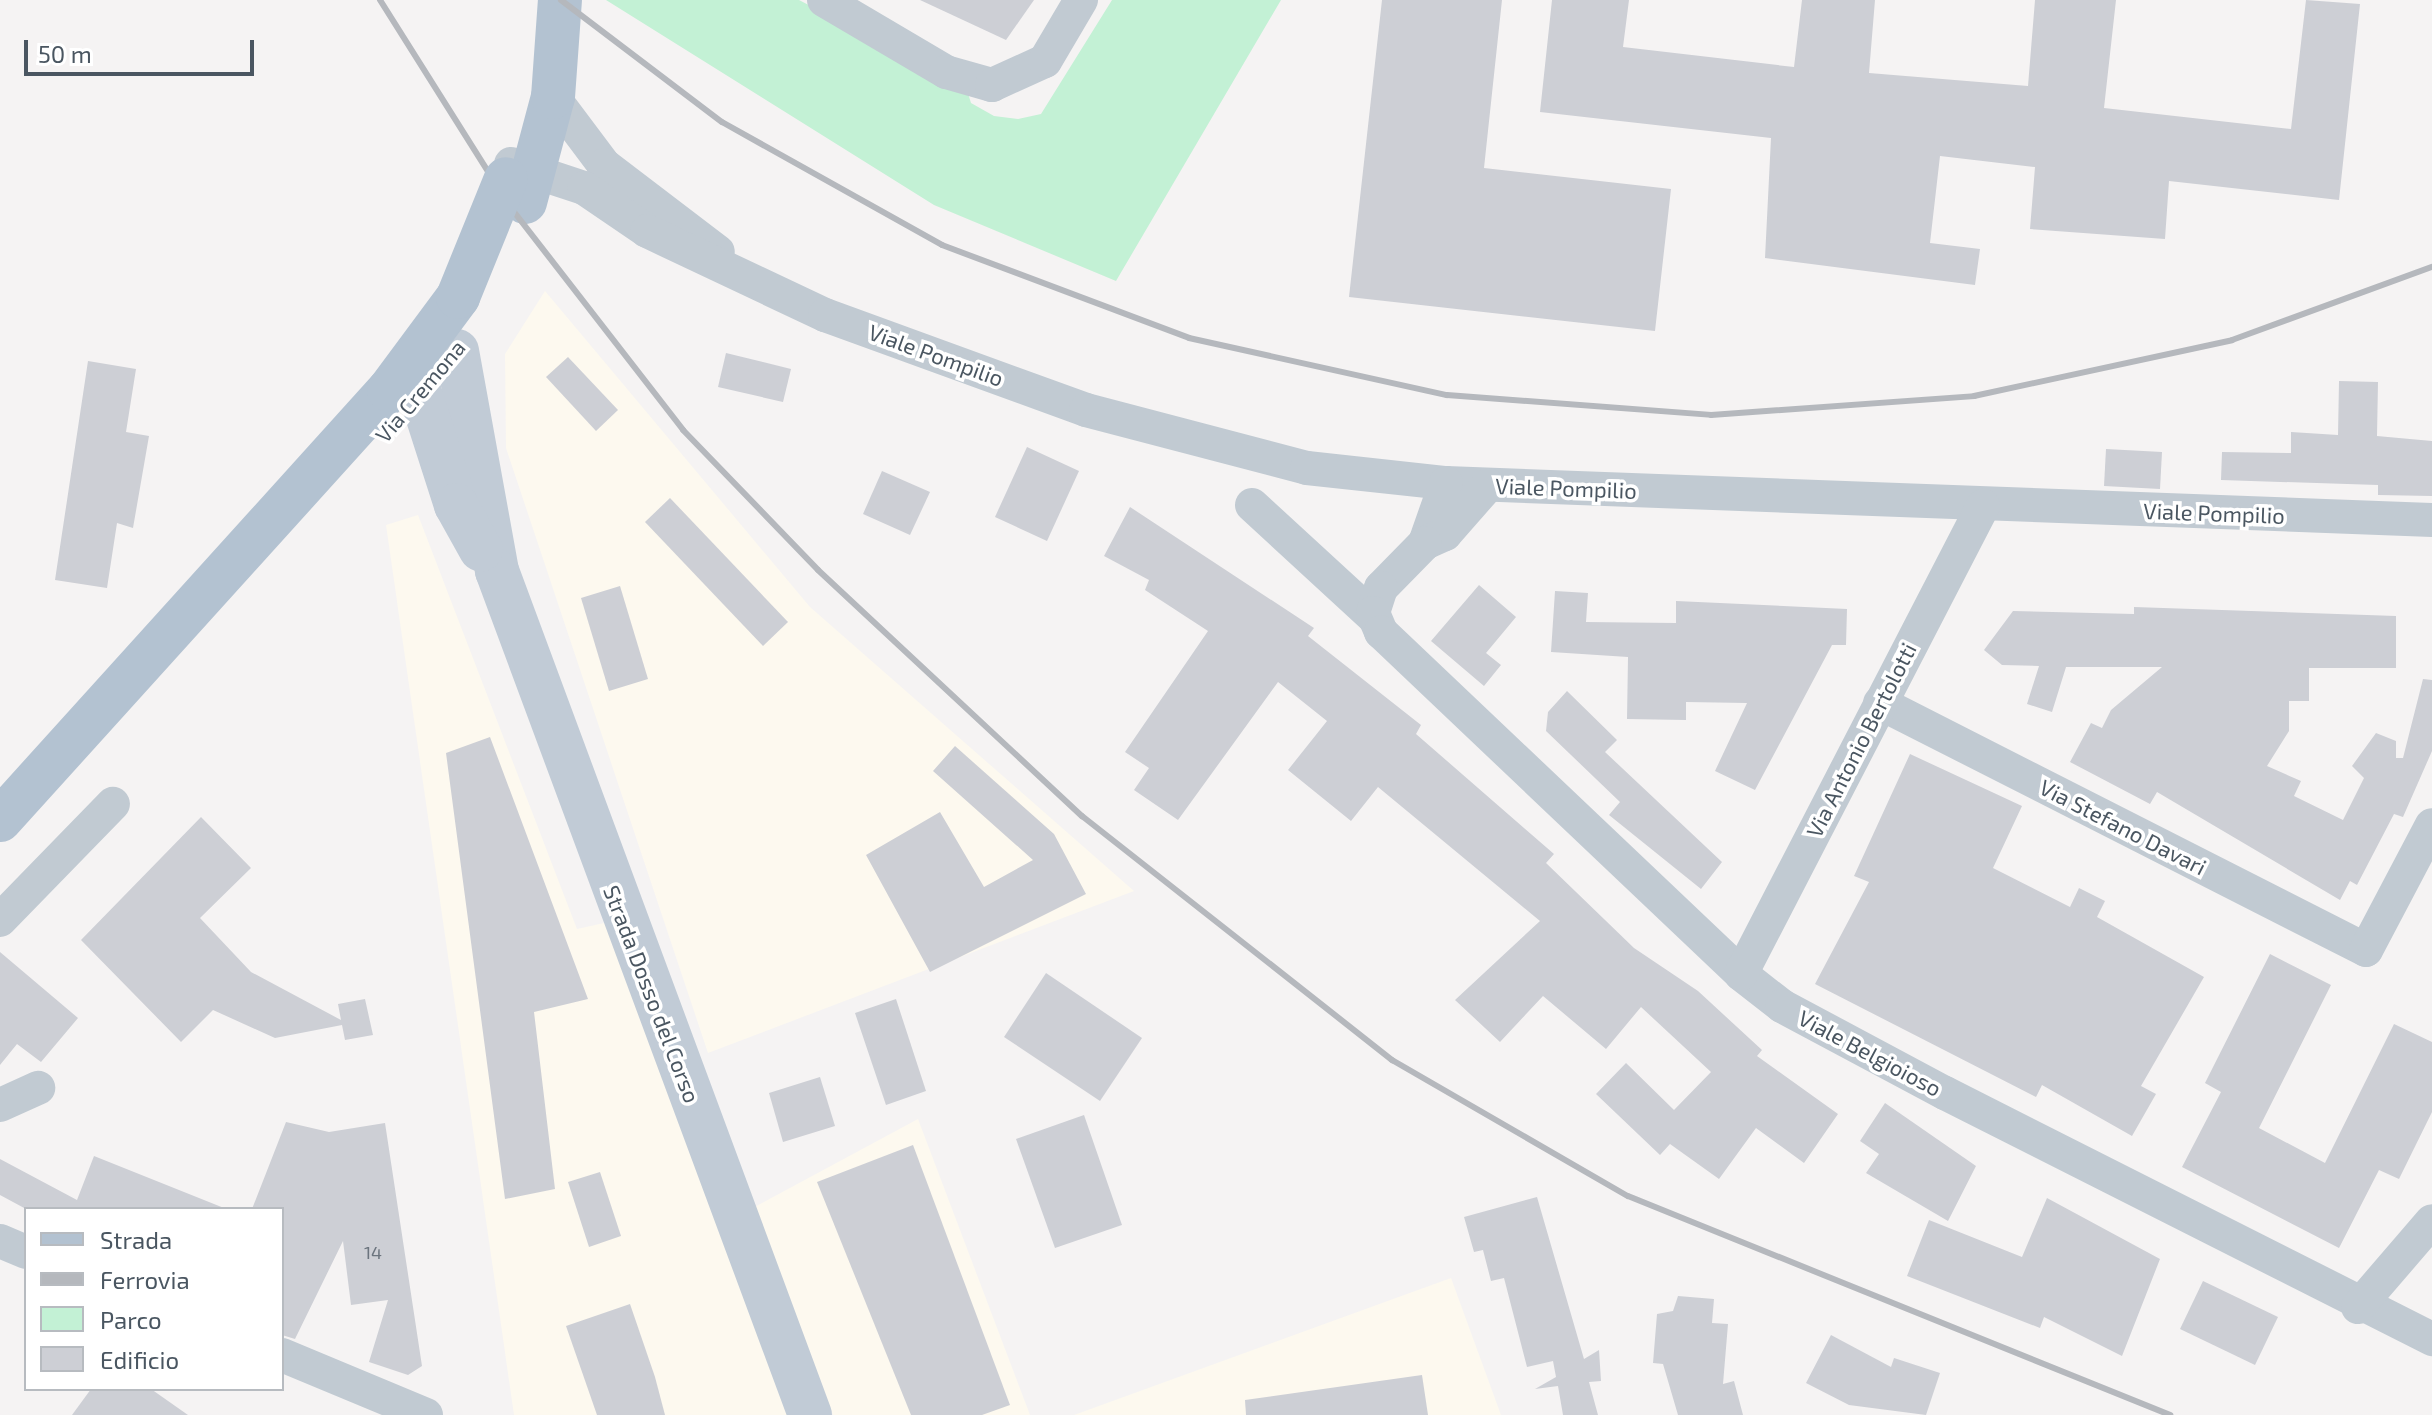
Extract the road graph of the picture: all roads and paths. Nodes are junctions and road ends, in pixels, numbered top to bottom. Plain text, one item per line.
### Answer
1 (824, 0) edge
2 (1081, 0) edge
3 (546, 13) edge
4 (553, 97) junction
5 (520, 179) junction
6 (736, 268) junction
7 (469, 305) junction
8 (457, 351) junction
9 (406, 384) junction
10 (336, 467) junction
11 (1446, 483) junction
12 (1488, 485) junction
13 (1252, 505) dead end
14 (1983, 506) junction
15 (2432, 520) edge
16 (1425, 543) junction
17 (497, 571) junction
18 (1377, 603) junction
19 (1880, 703) junction
20 (113, 804) dead end
21 (0, 820) edge
22 (2432, 825) edge
23 (0, 920) edge
24 (1741, 974) junction
25 (38, 1088) dead end
26 (0, 1105) edge
27 (2432, 1221) edge
28 (0, 1241) edge
29 (24, 1251) edge
30 (2358, 1307) junction
31 (2432, 1339) edge
32 (284, 1356) edge
33 (426, 1415) edge
34 (810, 1415) edge

1 - 2 street
3 - 4 main road, Via Cremona
3 - 5 main road, Via Cremona
4 - 5 main road, Via Cremona
4 - 6 street, Viale Pompilio
5 - 6 street, Viale Pompilio
5 - 7 main road, Via Cremona, bridge
6 - 11 street, Viale Pompilio
7 - 8 main road, Via Cremona
7 - 9 main road, Via Cremona
8 - 9 main road, Via Cremona
8 - 17 main road, Strada Dosso del Corso
9 - 10 main road, Via Cremona
9 - 10 main road, Via Cremona
9 - 17 main road, Strada Dosso del Corso
10 - 21 main road, Via Cremona
11 - 12 street, Viale Pompilio
11 - 16 street
12 - 14 street, Viale Pompilio
12 - 16 street
13 - 18 street, Viale Belgioioso
14 - 15 street, Viale Pompilio
14 - 19 street, Via Antonio Bertolotti
16 - 18 street
17 - 34 main road, Strada Dosso del Corso
18 - 24 street, Viale Belgioioso
19 - 22 street, Via Stefano Davari
19 - 24 street, Via Antonio Bertolotti
20 - 23 street
24 - 30 street, Viale Belgioioso
25 - 26 street
27 - 30 street
28 - 29 street
30 - 31 street, Viale Belgioioso
32 - 33 street

